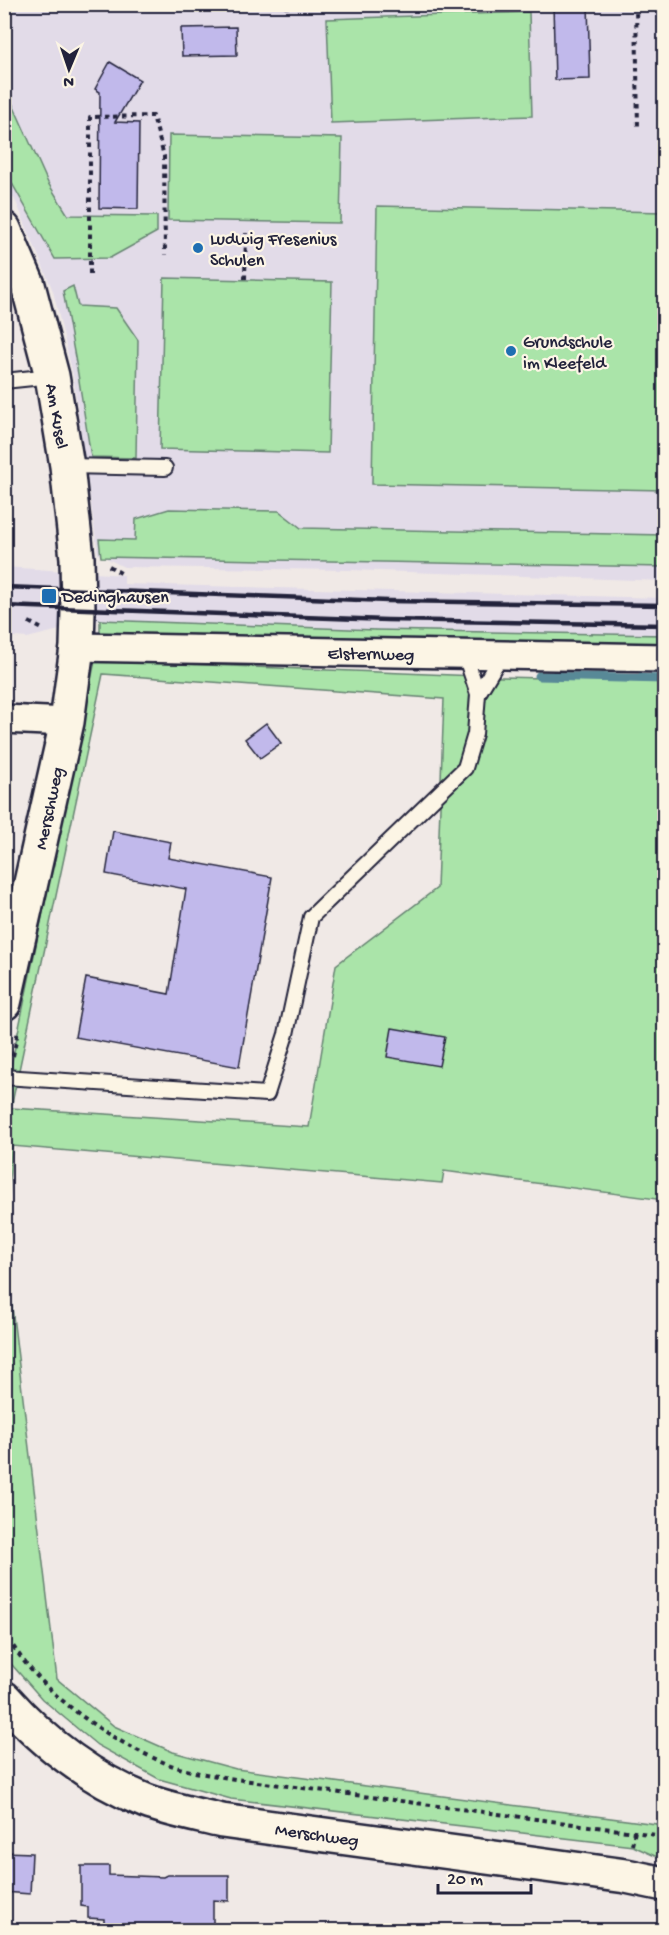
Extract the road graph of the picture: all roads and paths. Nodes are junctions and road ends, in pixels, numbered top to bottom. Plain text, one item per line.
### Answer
1 (276, 4) edge
2 (325, 4) edge
3 (636, 4) edge
4 (638, 129) dead end
5 (4, 229) edge
6 (246, 233) dead end
7 (165, 255) dead end
8 (90, 274) dead end
9 (245, 279) dead end
10 (52, 376) junction
11 (4, 381) edge
12 (67, 466) junction
13 (165, 468) dead end
14 (78, 610) joint
15 (77, 647) junction
16 (465, 655) junction
17 (501, 656) junction
18 (664, 658) edge
19 (478, 693) junction
20 (4, 719) edge
21 (67, 722) junction
22 (4, 1003) edge
23 (6, 1077) edge
24 (4, 1140) edge
25 (4, 1631) edge
26 (7, 1642) edge
27 (4, 1698) edge
28 (664, 1836) edge
29 (664, 1884) edge

1 - 2 path
3 - 4 path
5 - 10 street, Am Kusel
6 - 9 path
7 - 8 path
10 - 11 lane
10 - 12 street, Am Kusel
12 - 13 lane
12 - 14 street, Am Kusel
14 - 15 street, Merschweg
15 - 16 street, Elsternweg
15 - 21 street, Merschweg
16 - 17 street, Elsternweg
16 - 19 lane
17 - 18 street, Elsternweg
17 - 19 lane
19 - 23 lane
20 - 21 street
21 - 22 street, Merschweg
23 - 24 path
25 - 26 path
26 - 28 path
27 - 29 street, Merschweg

